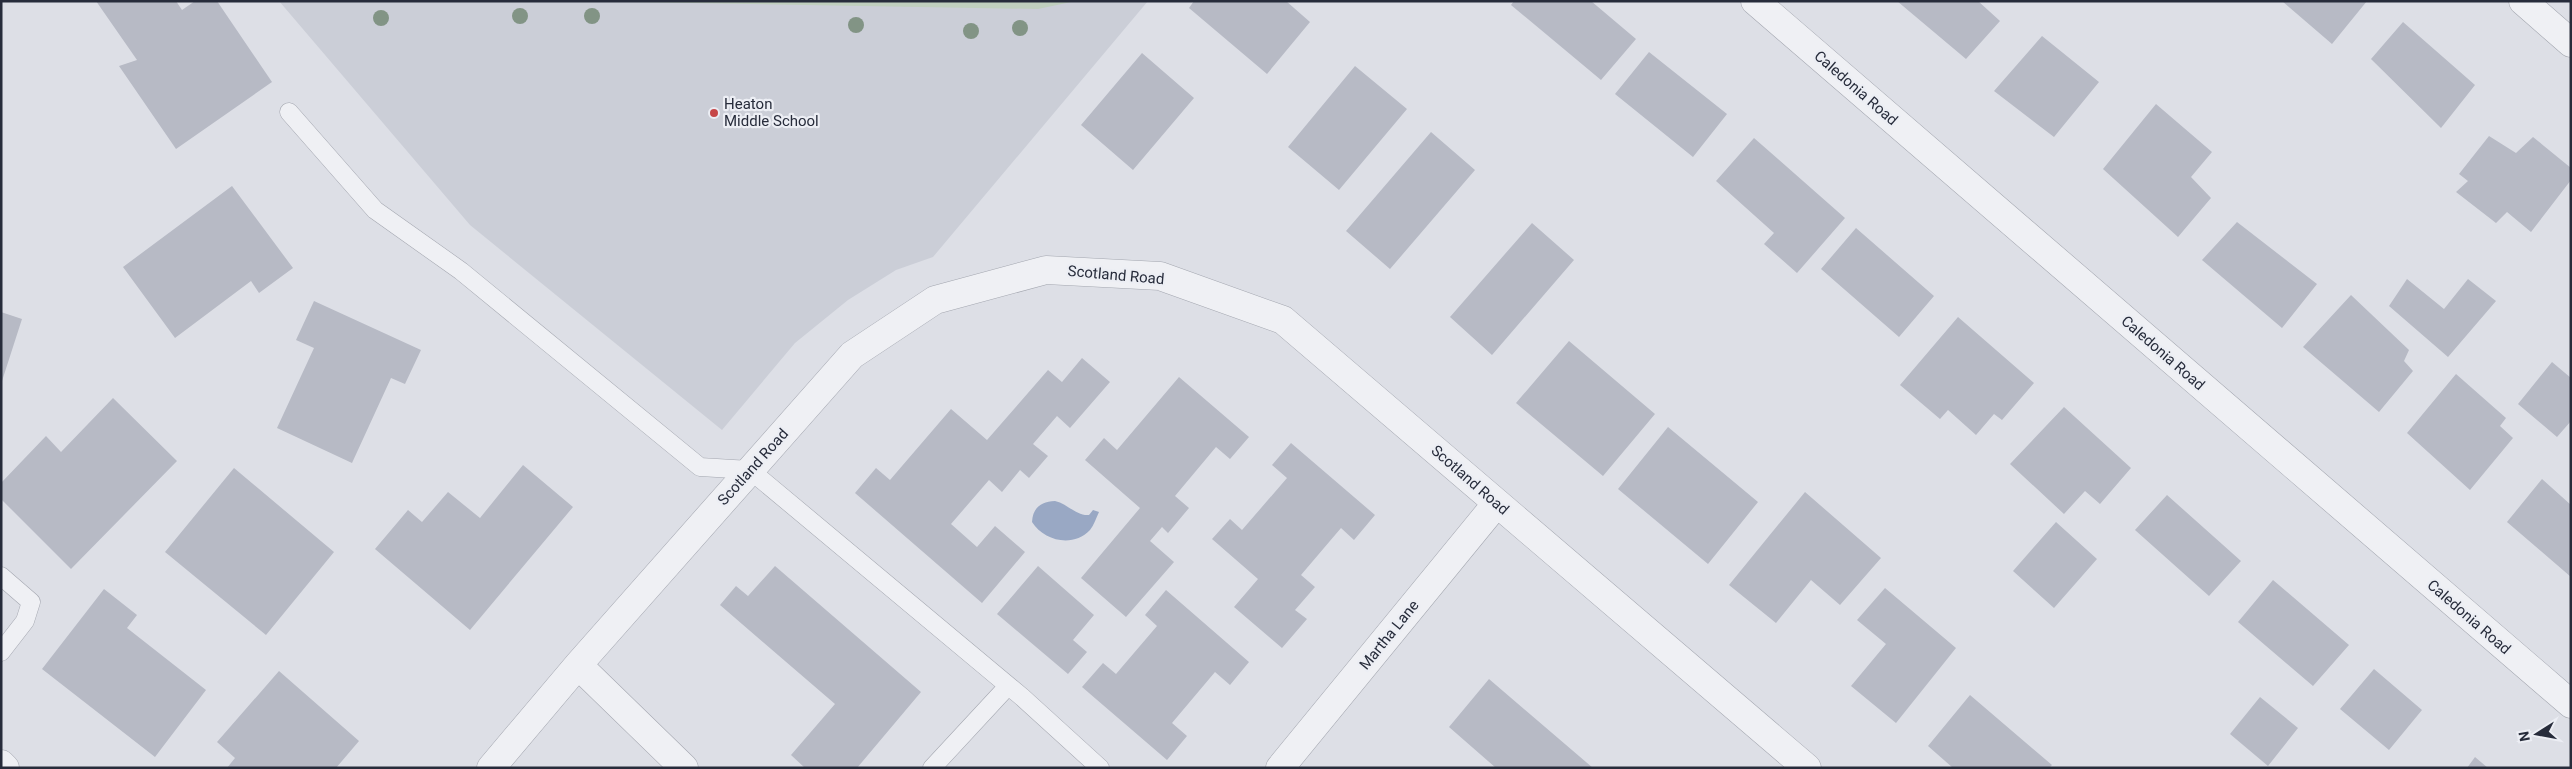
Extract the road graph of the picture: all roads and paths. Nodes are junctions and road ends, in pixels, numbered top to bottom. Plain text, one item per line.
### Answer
1 (1754, 1) edge
2 (2522, 1) edge
3 (2571, 42) edge
4 (289, 112) dead end
5 (750, 470) junction
6 (1497, 503) junction
7 (1, 576) edge
8 (1, 652) edge
9 (578, 665) junction
10 (1008, 686) junction
11 (2571, 704) edge
12 (1, 764) edge
13 (5, 768) edge
14 (491, 768) edge
15 (684, 768) edge
16 (932, 768) edge
17 (1100, 768) edge
18 (1280, 768) edge
19 (1807, 768) edge

1 - 11 street, Caledonia Road
2 - 3 street
4 - 5 lane
5 - 6 street, Scotland Road
5 - 9 street, Scotland Road
5 - 10 lane
6 - 18 street, Martha Lane
6 - 19 street, Scotland Road
7 - 8 lane
9 - 14 street, Scotland Road
9 - 15 street
10 - 16 lane
10 - 17 lane
12 - 13 street

